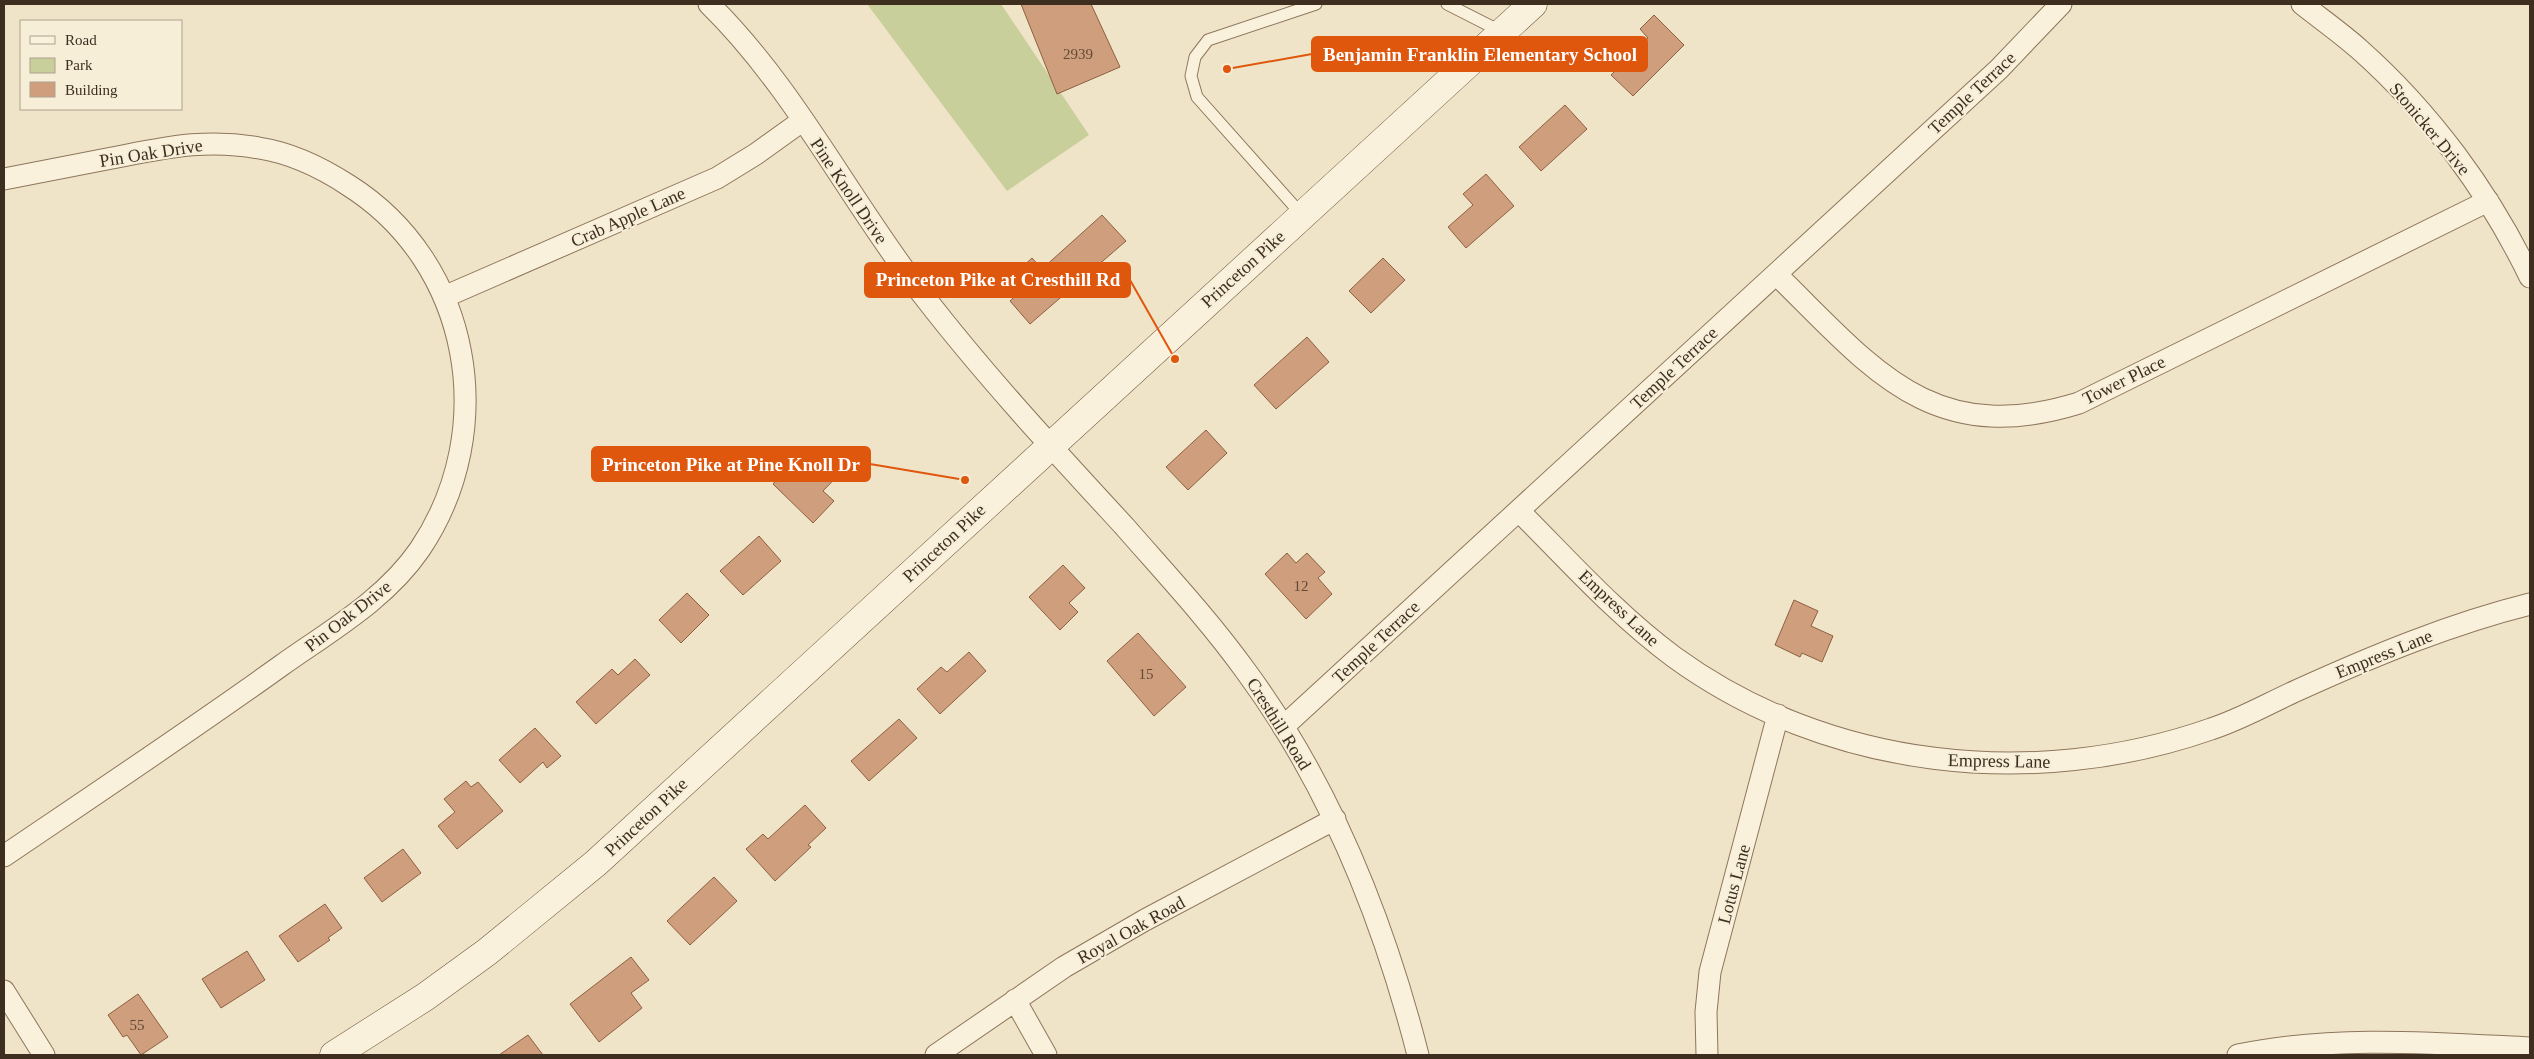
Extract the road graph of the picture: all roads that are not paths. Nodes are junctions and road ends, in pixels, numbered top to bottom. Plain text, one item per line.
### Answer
1 (709, 4) edge
2 (1316, 4) edge
3 (1447, 4) edge
4 (1533, 4) edge
5 (2061, 4) edge
6 (2302, 4) edge
7 (1502, 32) junction
8 (802, 121) junction
9 (4, 179) edge
10 (2488, 201) junction
11 (1302, 215) junction
12 (1776, 274) junction
13 (2530, 277) edge
14 (444, 297) junction
15 (1050, 445) junction
16 (1519, 511) junction
17 (2530, 604) edge
18 (1778, 715) junction
19 (1283, 727) junction
20 (1335, 819) junction
21 (4, 856) edge
22 (4, 991) edge
23 (1015, 1000) junction
24 (2530, 1048) edge
25 (44, 1055) edge
26 (334, 1055) edge
27 (936, 1055) edge
28 (1046, 1055) edge
29 (1418, 1055) edge
30 (1707, 1055) edge
31 (2238, 1055) edge

1 - 8 street, Pine Knoll Drive
2 - 11 lane
3 - 7 lane
4 - 7 main road, Princeton Pike
5 - 12 street, Temple Terrace
6 - 10 street, Stonicker Drive
7 - 11 main road, Princeton Pike
8 - 14 street, Crab Apple Lane
8 - 15 street, Pine Knoll Drive
9 - 14 street, Pin Oak Drive
10 - 12 street, Tower Place
10 - 13 street, Stonicker Drive
11 - 15 main road, Princeton Pike
12 - 16 street, Temple Terrace
14 - 21 street, Pin Oak Drive
15 - 19 street, Cresthill Road
15 - 26 main road, Princeton Pike
16 - 18 street, Empress Lane
16 - 19 street, Temple Terrace
17 - 18 street, Empress Lane
18 - 30 street, Lotus Lane
19 - 20 street, Cresthill Road
20 - 23 street, Royal Oak Road
20 - 29 street, Cresthill Road
22 - 25 street
23 - 27 street, Royal Oak Road
23 - 28 street
24 - 31 street

